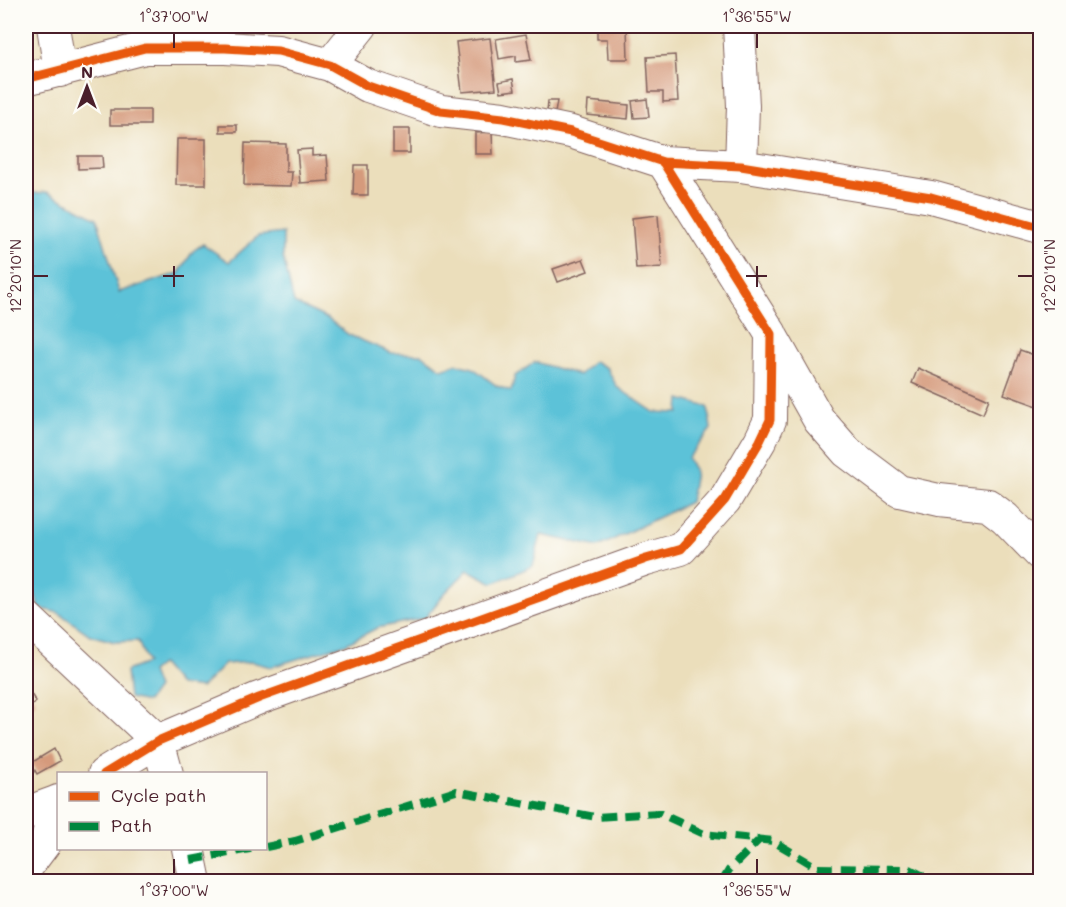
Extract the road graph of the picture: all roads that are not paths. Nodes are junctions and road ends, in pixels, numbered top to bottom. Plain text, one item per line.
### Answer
1 (53, 26) edge
2 (361, 26) edge
3 (740, 26) edge
4 (173, 37) edge
5 (330, 65) junction
6 (60, 71) junction
7 (26, 79) edge
8 (663, 162) junction
9 (741, 166) junction
10 (1041, 227) edge
11 (771, 334) junction
12 (1041, 554) edge
13 (26, 617) edge
14 (158, 741) junction
15 (107, 772) edge
16 (166, 772) edge
17 (57, 802) edge
18 (26, 813) edge
19 (188, 850) edge
20 (26, 868) edge
21 (195, 882) edge

1 - 6 street
2 - 5 street
3 - 9 street
4 - 5 street
4 - 6 street
5 - 8 street
6 - 7 street
8 - 9 street
8 - 11 street
9 - 10 street
11 - 12 street
11 - 14 street
13 - 14 street
14 - 15 street
14 - 16 street
17 - 18 street
17 - 20 street
19 - 21 street

